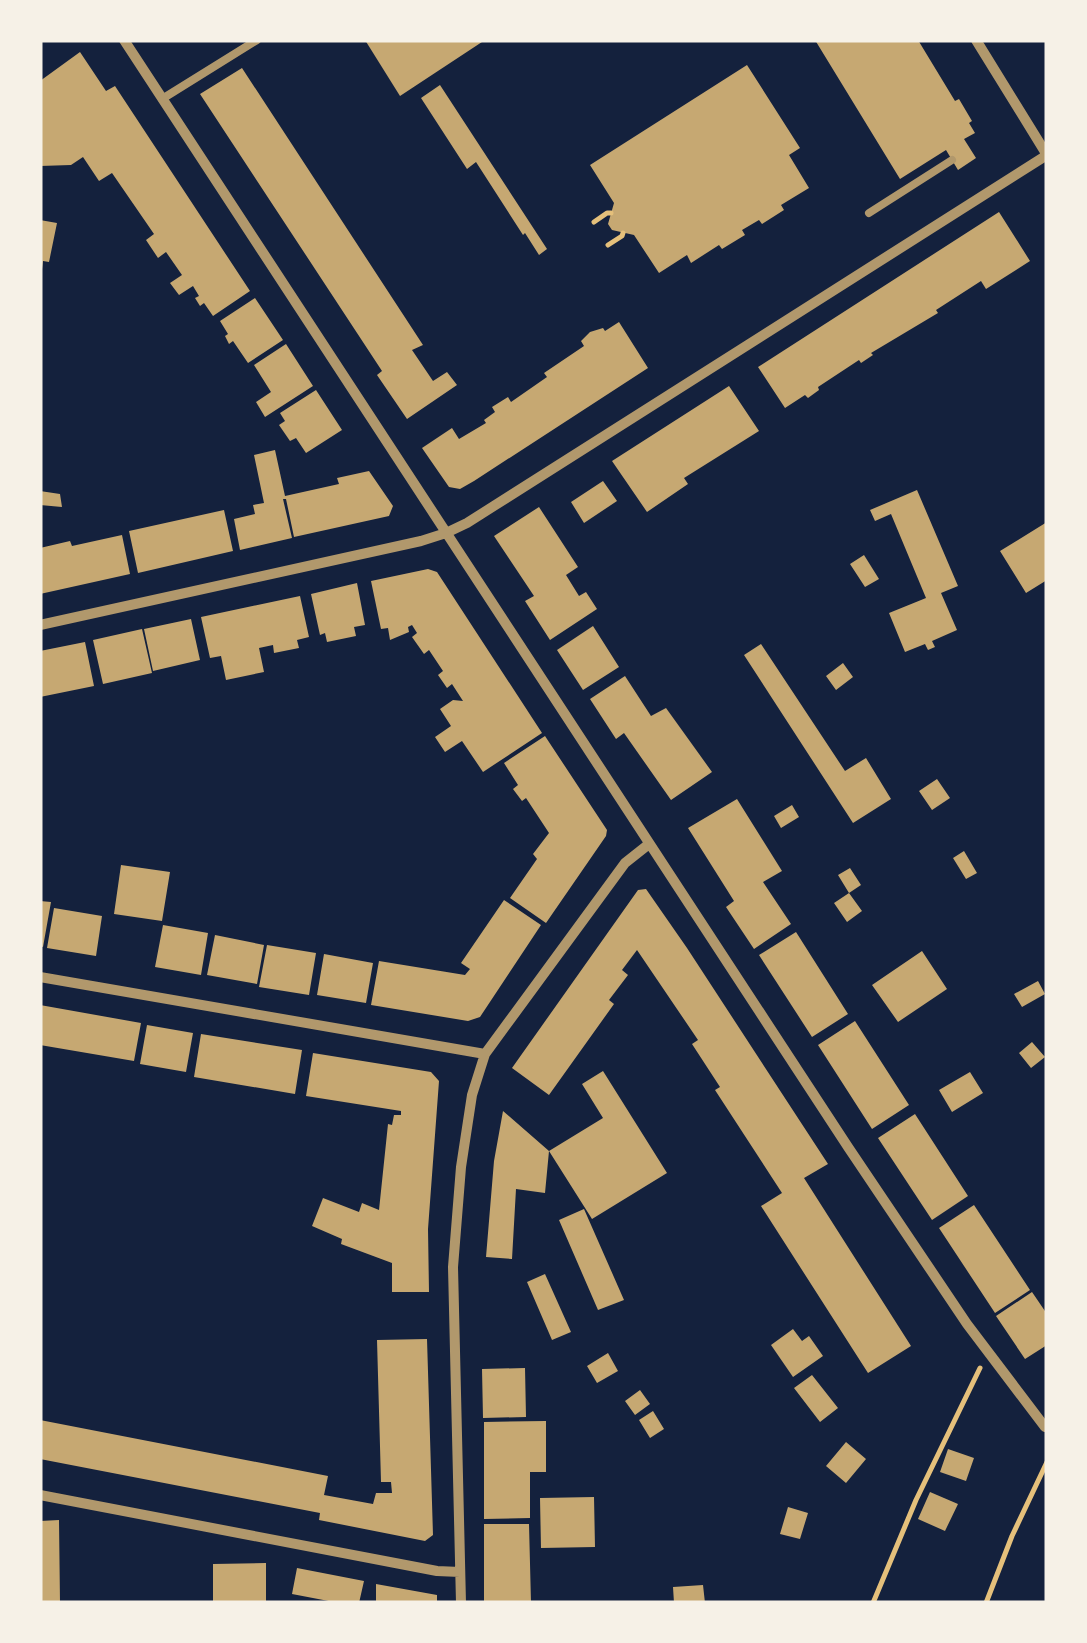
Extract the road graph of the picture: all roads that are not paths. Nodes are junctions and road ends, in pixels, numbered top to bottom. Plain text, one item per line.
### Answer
1 (124, 40) edge
2 (257, 40) edge
3 (976, 40) edge
4 (162, 99) junction
5 (1047, 155) edge
6 (952, 160) dead end
7 (869, 213) dead end
8 (446, 533) junction
9 (40, 625) edge
10 (649, 844) junction
11 (40, 977) edge
12 (485, 1054) junction
13 (1045, 1427) edge
14 (40, 1495) edge
15 (460, 1572) junction
16 (461, 1603) edge

1 - 4 street
2 - 4 lane
3 - 5 street
4 - 8 street
5 - 8 street
6 - 7 lane
8 - 9 street
8 - 10 street
10 - 12 street
10 - 13 street
11 - 12 street
12 - 15 street
14 - 15 street
15 - 16 street

